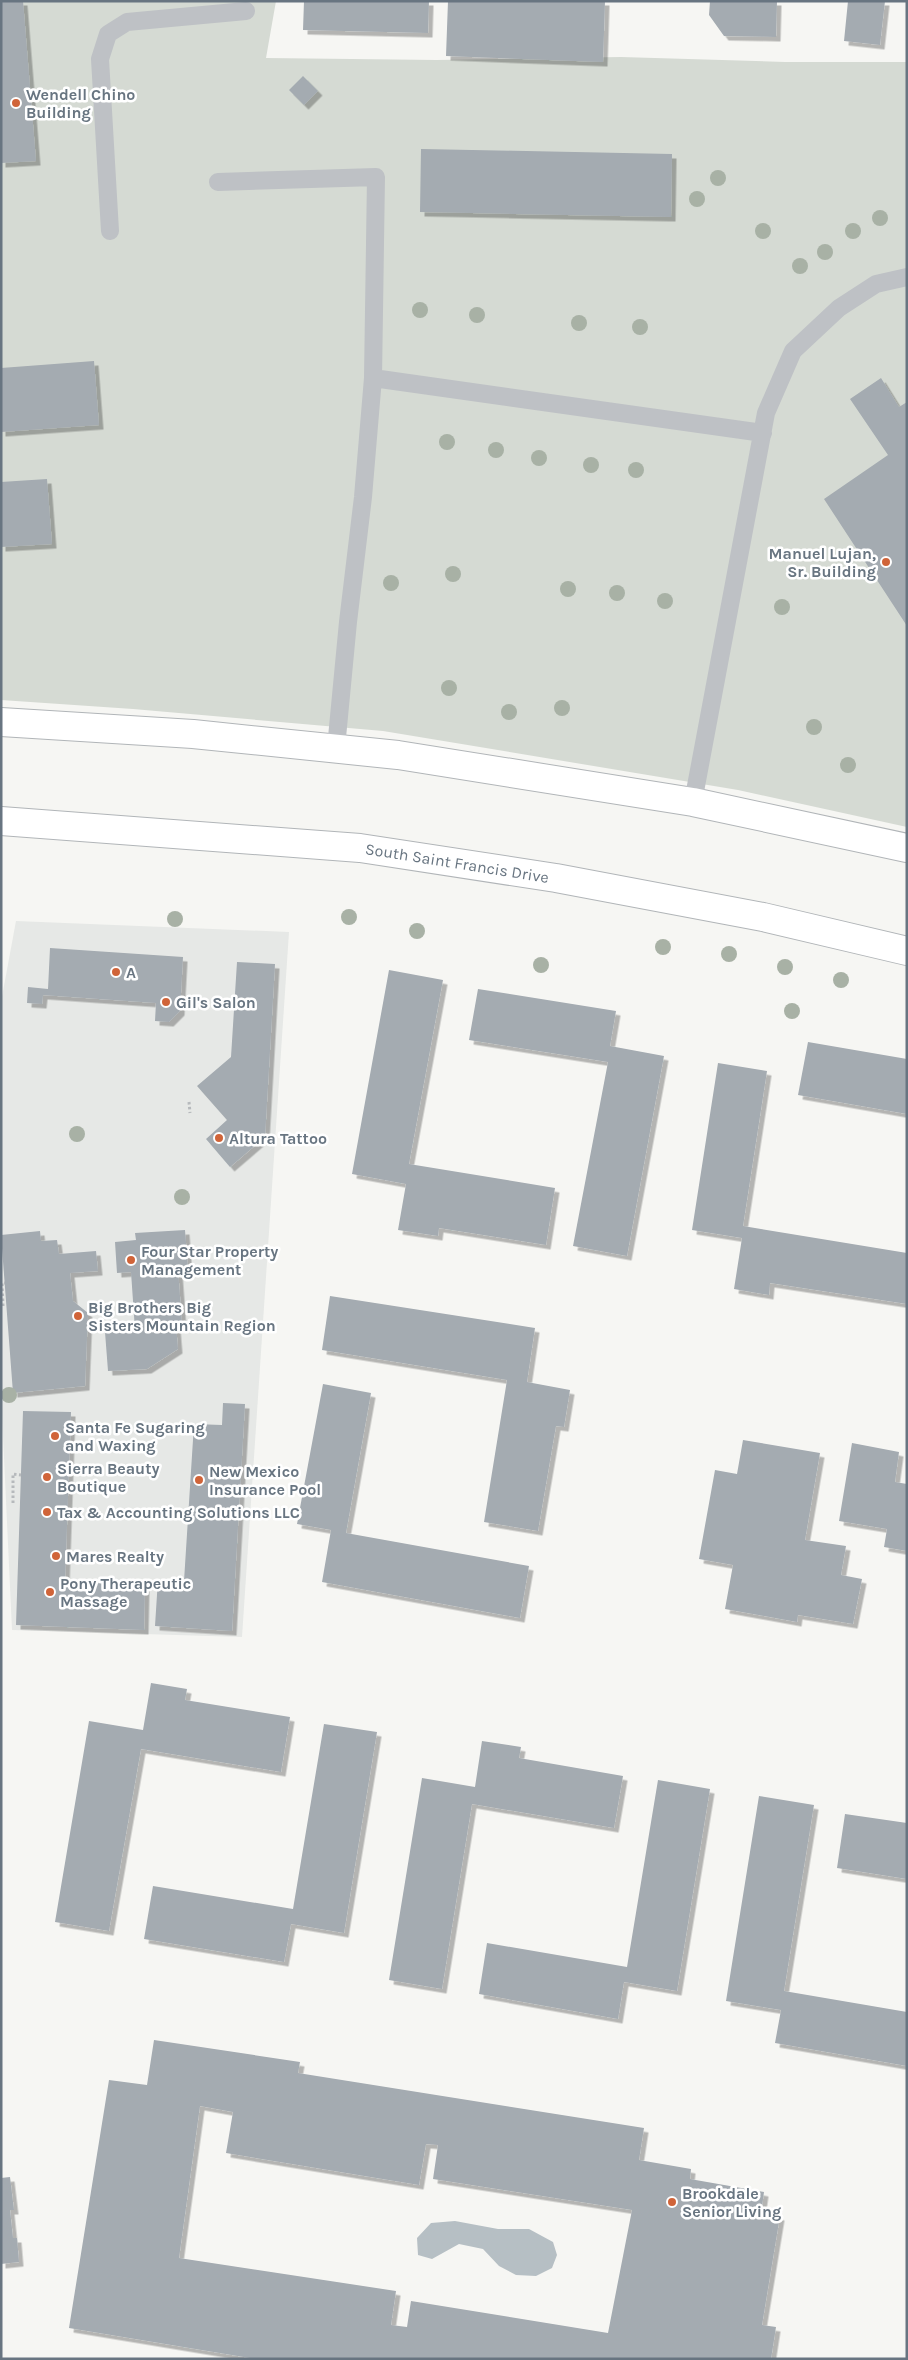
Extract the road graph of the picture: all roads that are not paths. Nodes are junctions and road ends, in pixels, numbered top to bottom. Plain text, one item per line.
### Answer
1 (246, 11) dead end
2 (218, 182) dead end
3 (110, 231) dead end
4 (907, 278) edge
5 (372, 378) junction
6 (763, 433) junction
7 (1, 722) edge
8 (336, 748) junction
9 (693, 802) junction
10 (1, 821) edge
11 (907, 848) edge
12 (907, 951) edge

1 - 3 lane
2 - 5 lane
4 - 6 lane
5 - 6 lane
5 - 8 lane
6 - 9 lane
7 - 8 highway
8 - 9 highway
9 - 11 highway
10 - 12 highway, South Saint Francis Drive

